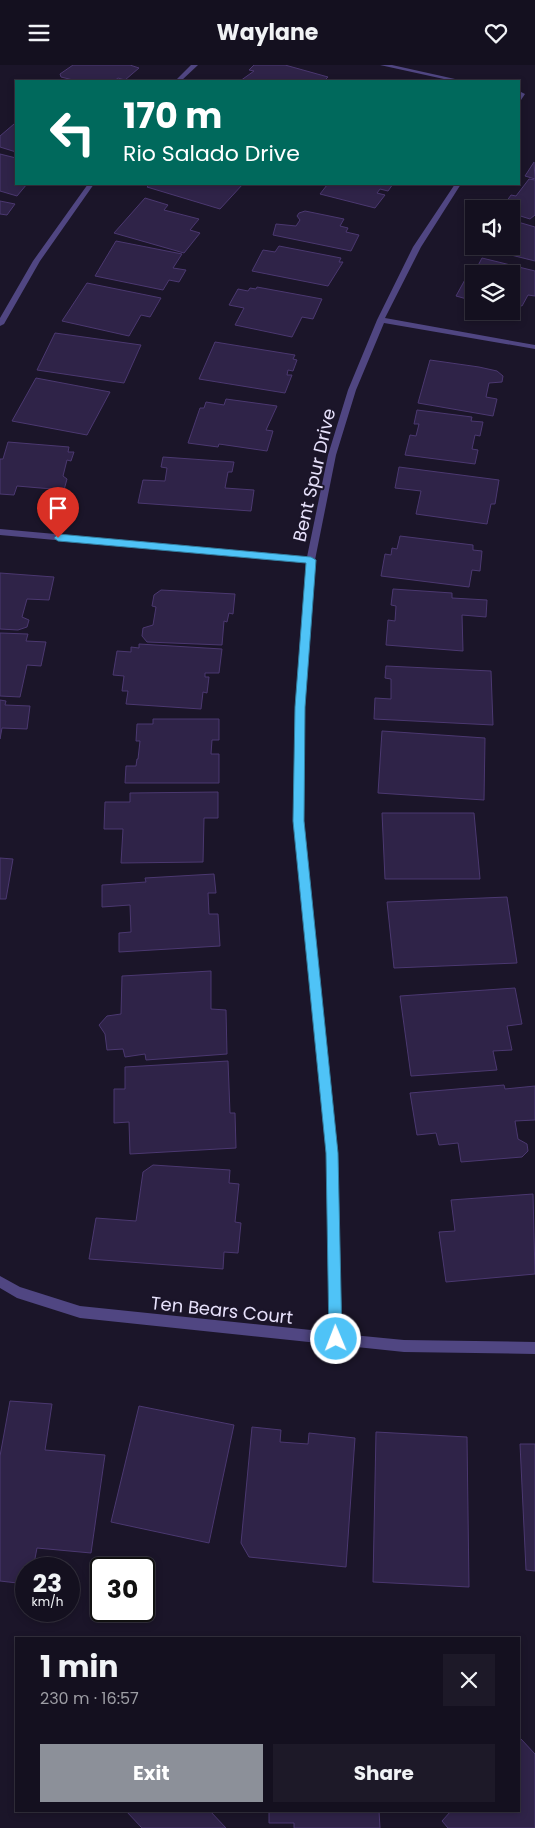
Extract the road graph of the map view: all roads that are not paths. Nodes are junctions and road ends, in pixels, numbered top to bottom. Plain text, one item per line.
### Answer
1 (195, 65) edge
2 (383, 65) edge
3 (179, 80) edge
4 (456, 80) edge
5 (90, 185) edge
6 (457, 185) edge
7 (381, 320) junction
8 (0, 324) edge
9 (535, 347) edge
10 (0, 532) edge
11 (311, 560) junction
12 (0, 1283) edge
13 (336, 1339) junction
14 (535, 1348) edge

1 - 3 street
2 - 4 street
5 - 8 street
6 - 7 street, Bent Spur Drive
7 - 9 street
7 - 11 street, Bent Spur Drive
10 - 11 street
11 - 13 street, Bent Spur Drive
12 - 13 street, Ten Bears Court
13 - 14 street, Ten Bears Court

